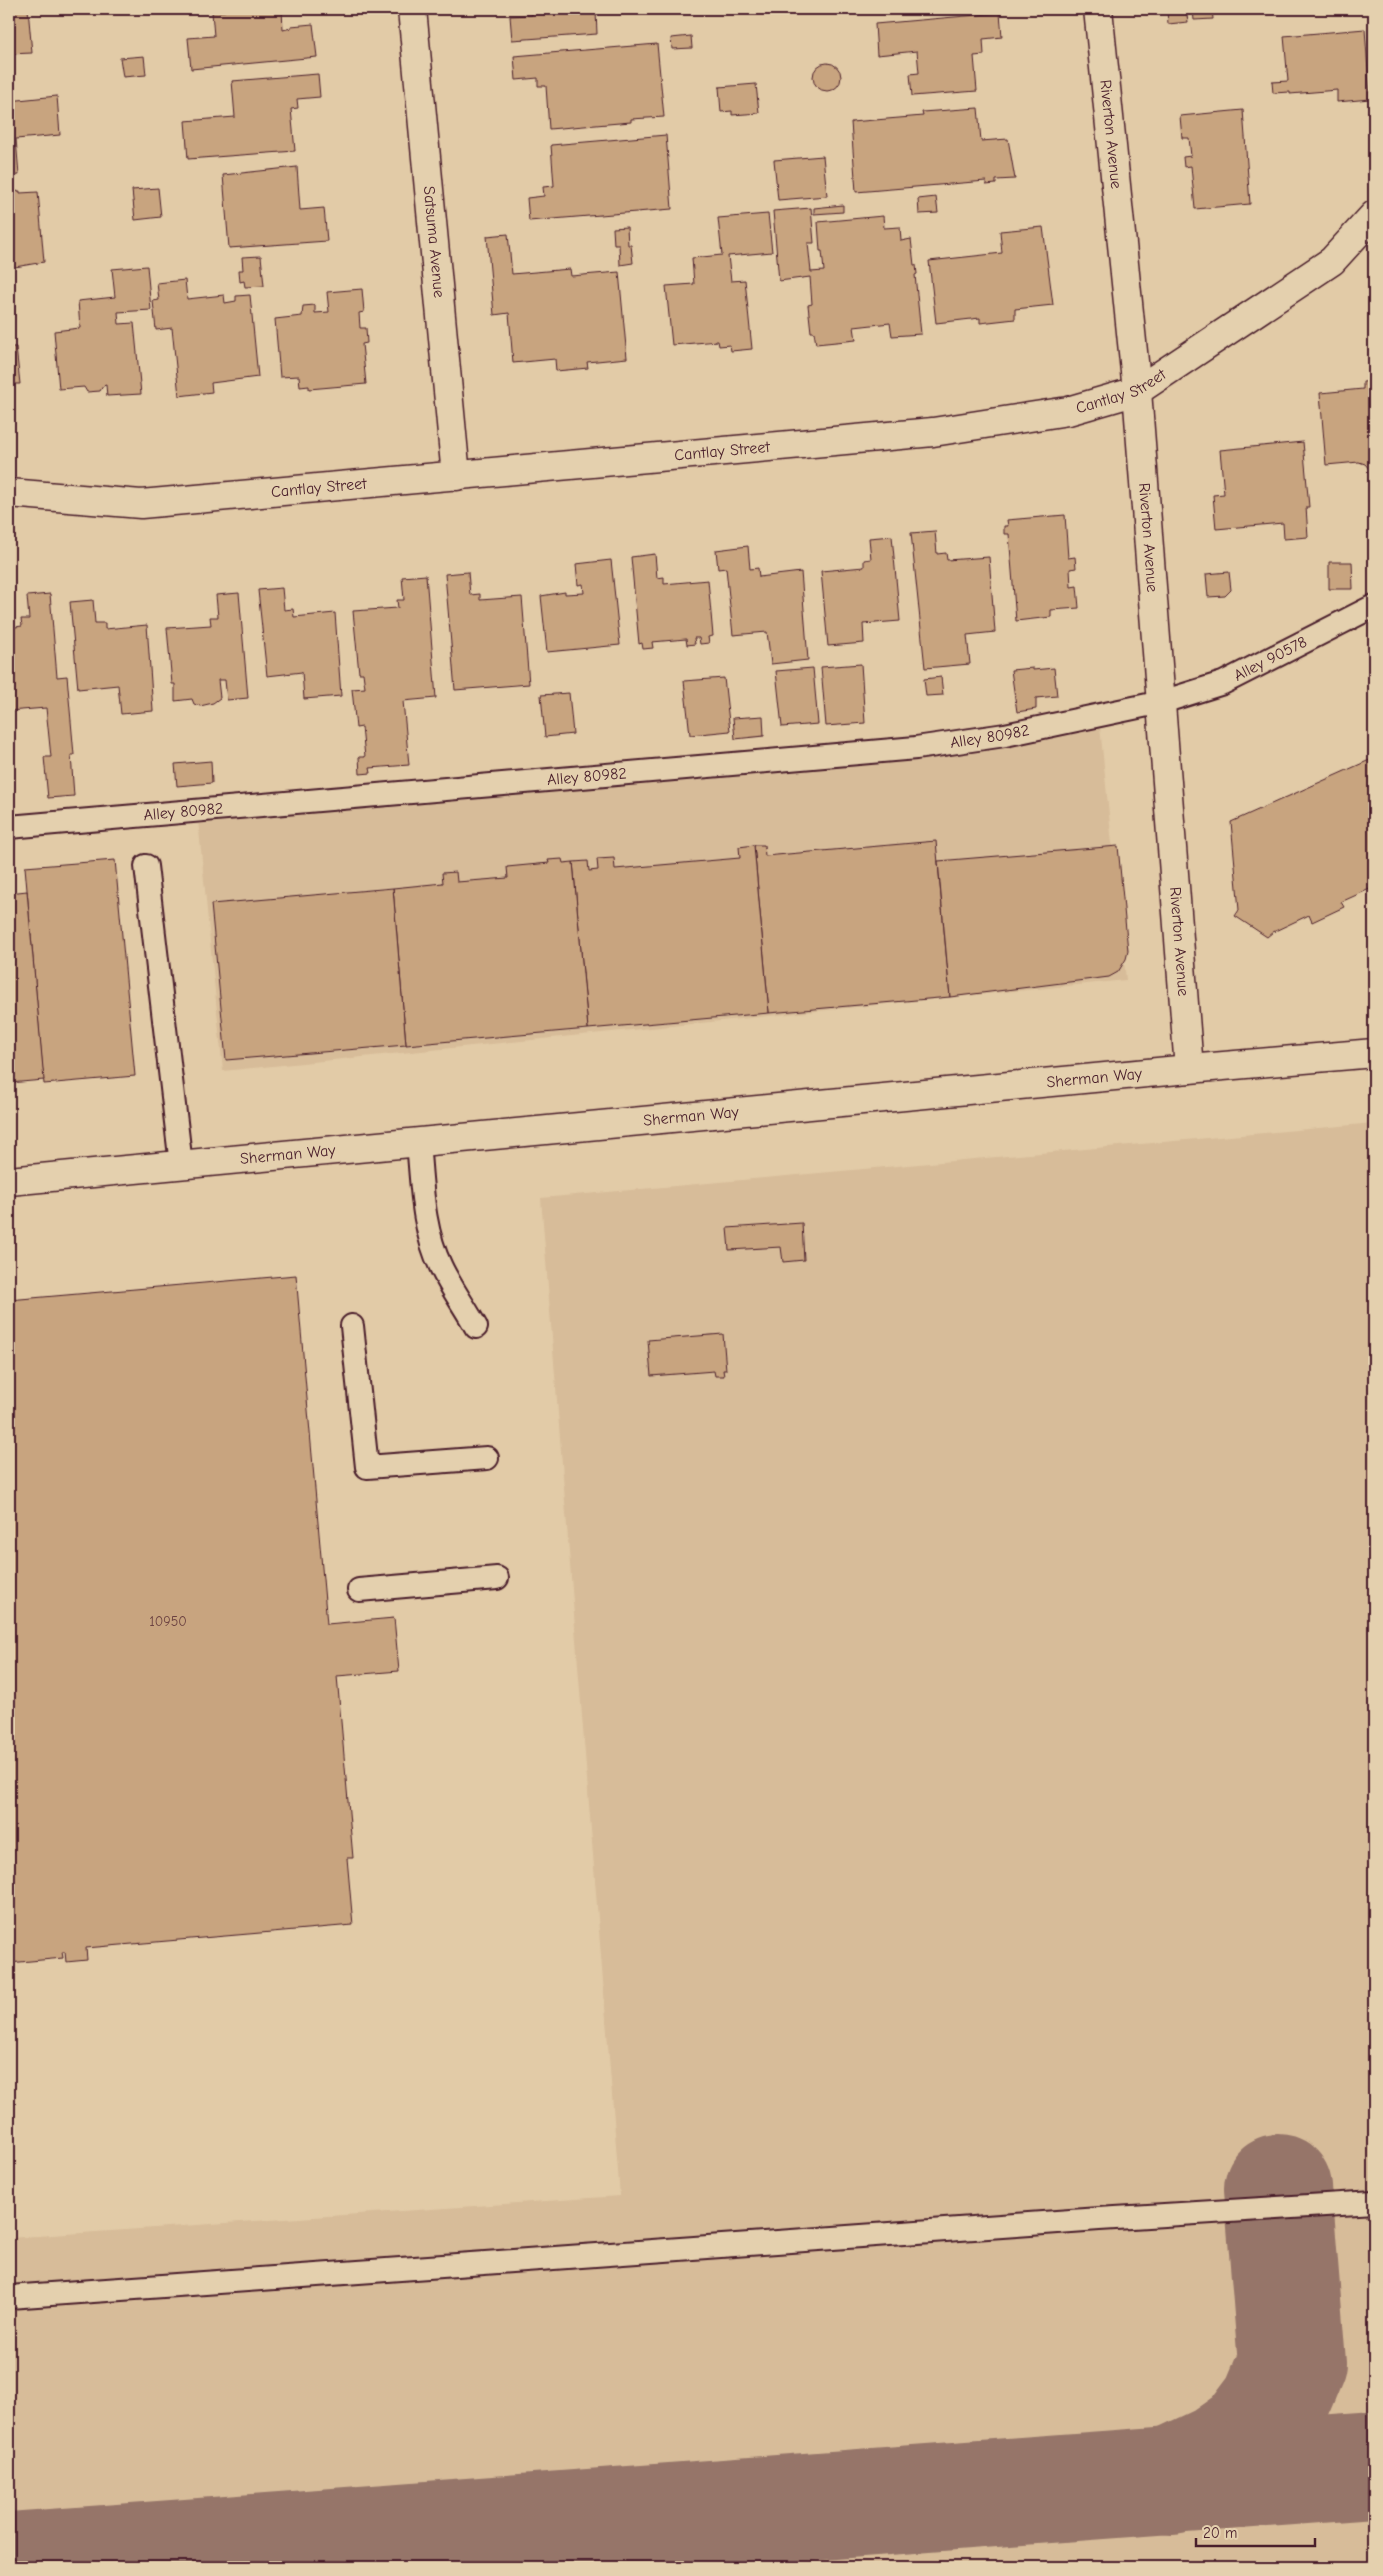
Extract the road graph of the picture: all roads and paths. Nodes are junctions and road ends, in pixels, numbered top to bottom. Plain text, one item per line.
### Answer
1 (412, 9) edge
2 (1098, 9) edge
3 (1374, 215) edge
4 (1137, 391) junction
5 (456, 476) junction
6 (9, 493) edge
7 (1374, 606) edge
8 (1162, 702) junction
9 (9, 827) edge
10 (146, 866) dead end
11 (1374, 1053) edge
12 (1189, 1069) junction
13 (418, 1142) junction
14 (181, 1165) junction
15 (9, 1181) edge
16 (352, 1326) dead end
17 (476, 1327) dead end
18 (487, 1458) dead end
19 (497, 1578) dead end
20 (359, 1590) dead end
21 (1374, 2202) edge
22 (9, 2296) edge

1 - 5 street, Satsuma Avenue
2 - 4 street, Riverton Avenue
3 - 4 street, Cantlay Street
4 - 5 street, Cantlay Street
4 - 8 street, Riverton Avenue
5 - 6 street, Cantlay Street
7 - 8 lane, Alley 90578
8 - 9 lane, Alley 80982
8 - 12 street, Riverton Avenue
10 - 14 lane
11 - 12 street, Sherman Way
12 - 13 street, Sherman Way
13 - 14 street, Sherman Way
13 - 17 lane
14 - 15 street, Sherman Way
16 - 18 lane
19 - 20 lane
21 - 22 lane

